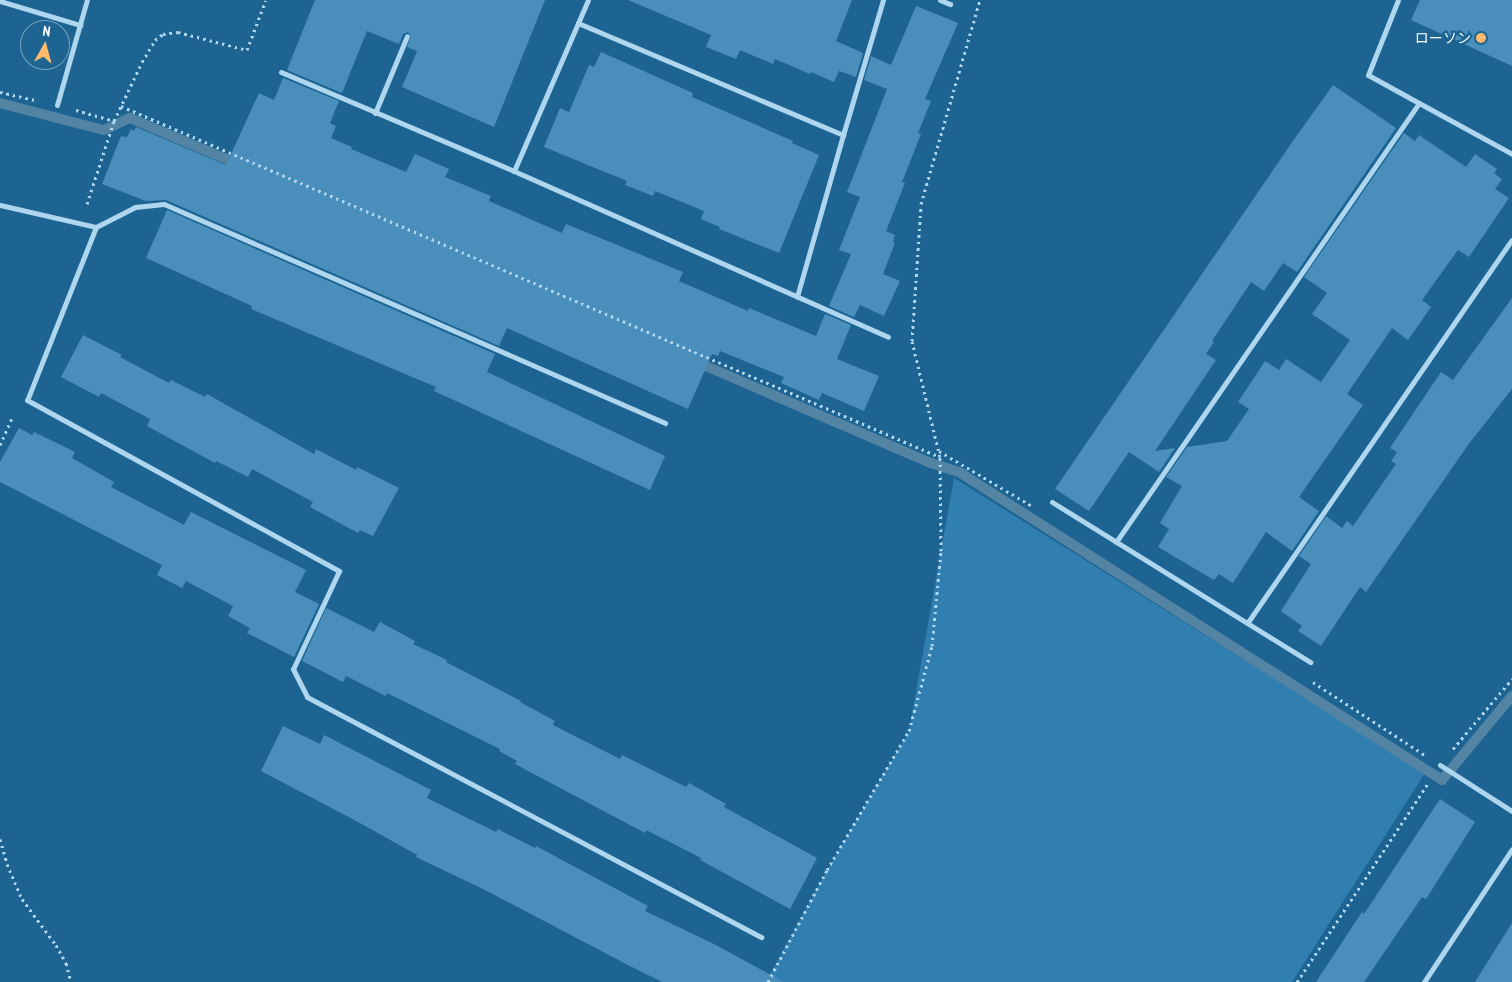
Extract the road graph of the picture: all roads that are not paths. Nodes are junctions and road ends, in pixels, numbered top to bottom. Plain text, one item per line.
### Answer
1 (87, 0) edge
2 (588, 0) edge
3 (883, 0) edge
4 (940, 0) edge
5 (1398, 0) edge
6 (0, 1) edge
7 (950, 4) dead end
8 (578, 23) junction
9 (80, 25) junction
10 (407, 36) dead end
11 (280, 72) dead end
12 (1420, 103) junction
13 (57, 105) dead end
14 (375, 113) junction
15 (843, 135) junction
16 (1512, 154) edge
17 (514, 171) junction
18 (0, 205) edge
19 (96, 227) junction
20 (1512, 240) edge
21 (798, 297) junction
22 (888, 337) dead end
23 (665, 423) dead end
24 (1052, 502) dead end
25 (1116, 542) junction
26 (1248, 622) junction
27 (1310, 662) dead end
28 (1440, 765) road end
29 (1512, 811) edge
30 (1512, 849) edge
31 (760, 937) dead end
32 (1424, 982) edge

1 - 9 street
2 - 8 street
3 - 15 street
4 - 7 street
5 - 12 street
6 - 9 street
8 - 15 street
8 - 17 street
9 - 13 street
10 - 14 street
11 - 14 street
12 - 16 street
12 - 25 street
14 - 17 street
15 - 21 street
17 - 21 street
18 - 19 street
19 - 23 street
19 - 31 street
20 - 26 street
21 - 22 street
24 - 25 street
25 - 26 street
26 - 27 street
28 - 29 street
30 - 32 street

